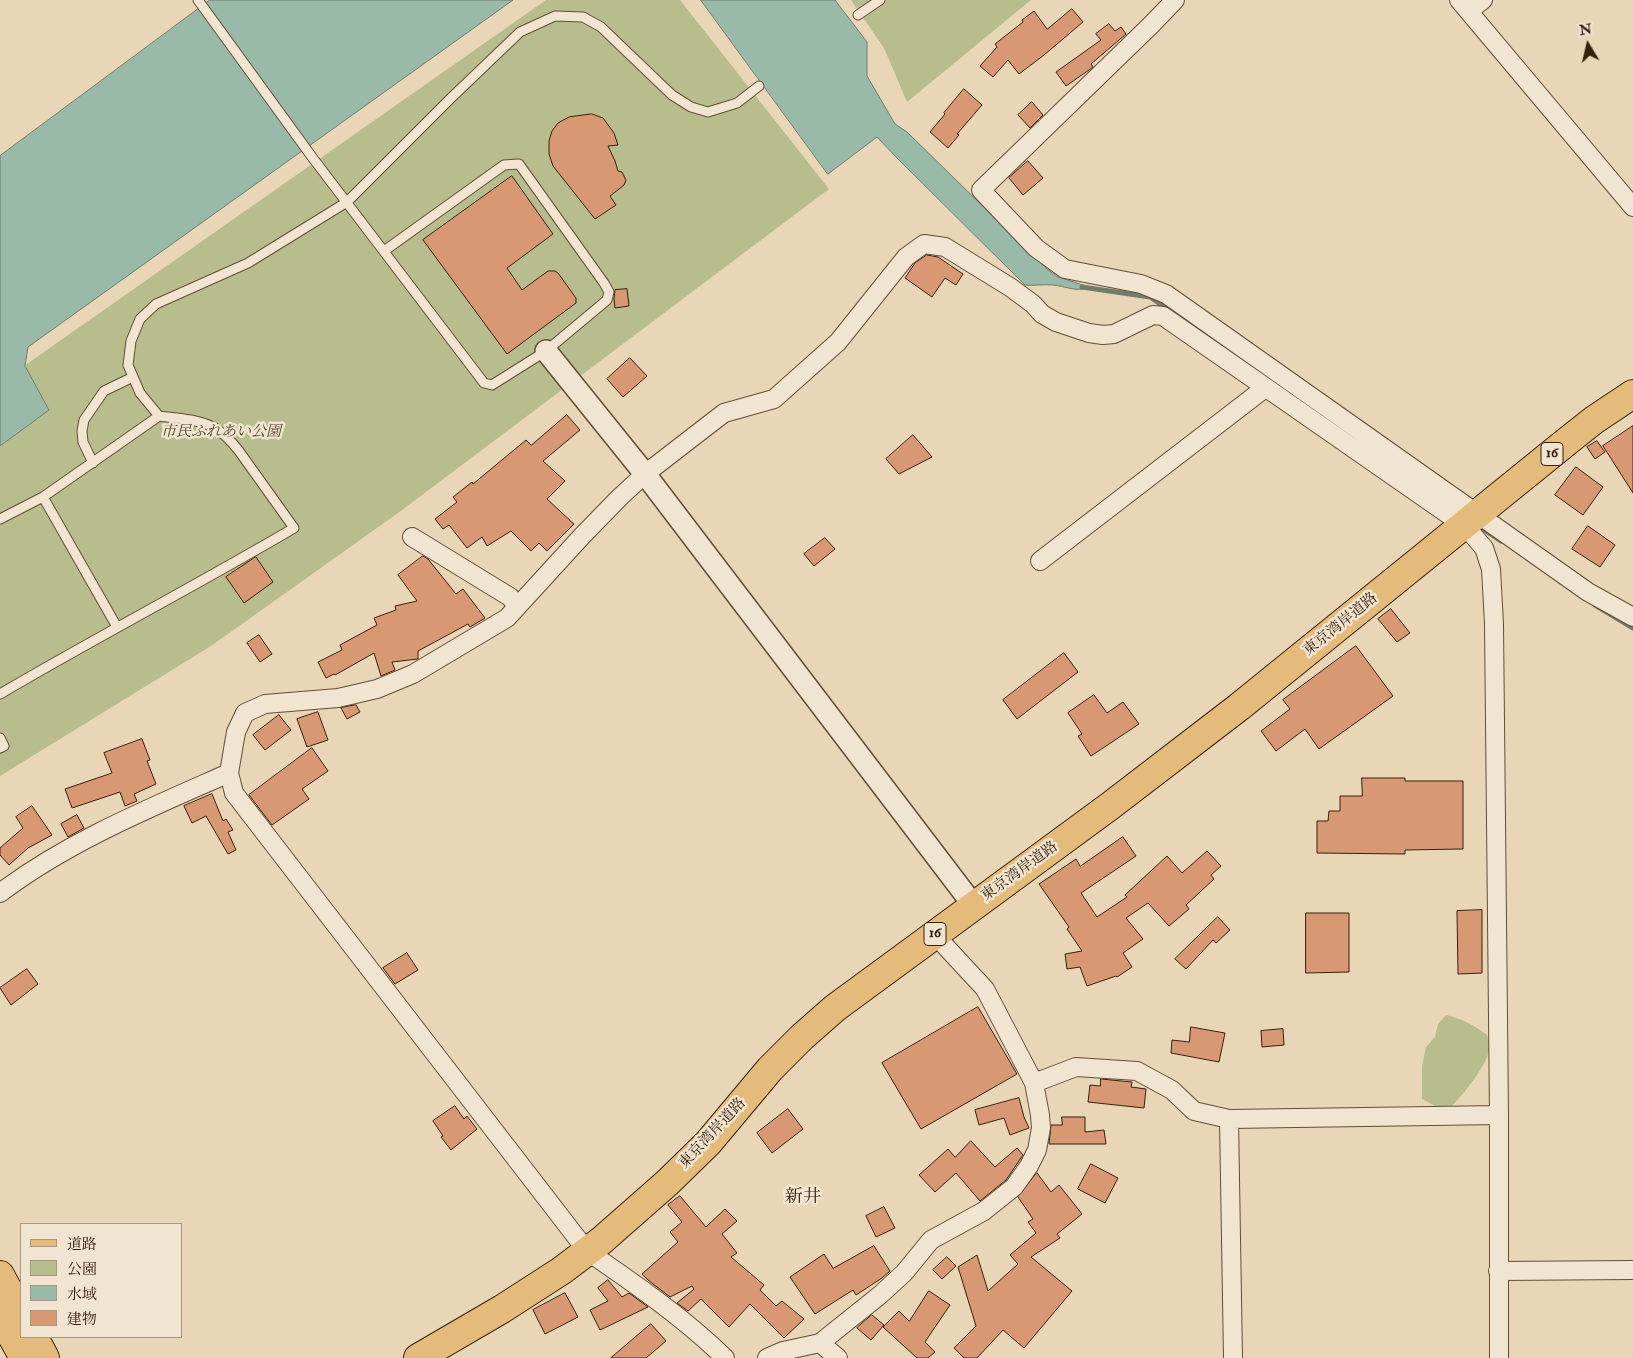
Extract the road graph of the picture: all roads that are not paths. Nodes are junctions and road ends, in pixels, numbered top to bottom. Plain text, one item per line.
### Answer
1 (880, 0) edge
2 (1175, 0) edge
3 (1483, 0) edge
4 (198, 2) edge
5 (1464, 5) edge
6 (858, 16) dead end
7 (759, 86) dead end
8 (347, 202) junction
9 (1633, 207) edge
10 (384, 251) junction
11 (546, 351) junction
12 (133, 377) junction
13 (1265, 388) junction
14 (1633, 394) edge
15 (158, 416) junction
16 (93, 463) junction
17 (645, 474) junction
18 (43, 497) junction
19 (0, 519) edge
20 (1471, 520) junction
21 (412, 537) dead end
22 (1040, 561) dead end
23 (517, 606) junction
24 (1633, 618) edge
25 (117, 627) junction
26 (0, 694) edge
27 (0, 738) edge
28 (0, 748) edge
29 (229, 773) junction
30 (0, 893) edge
31 (974, 906) junction
32 (934, 934) junction
33 (1034, 1083) junction
34 (1499, 1115) junction
35 (1229, 1119) junction
36 (587, 1251) junction
37 (1633, 1270) edge
38 (1498, 1271) junction
39 (0, 1275) edge
40 (20, 1312) edge
41 (0, 1315) edge
42 (35, 1338) edge
43 (820, 1343) junction
44 (24, 1358) edge
45 (45, 1358) edge
46 (418, 1358) edge
47 (724, 1358) edge
48 (767, 1358) edge
49 (838, 1358) edge
50 (1233, 1358) edge
51 (1499, 1358) edge

1 - 6 lane
2 - 20 street
3 - 5 street
4 - 8 lane
5 - 9 street
7 - 8 lane
8 - 10 lane
8 - 12 lane
10 - 11 lane
10 - 11 lane
11 - 17 street
12 - 15 lane
12 - 16 lane
13 - 17 street
13 - 20 street
13 - 22 street
14 - 20 main road, 東京湾岸道路 / 16
15 - 16 lane
15 - 25 lane
16 - 18 lane
17 - 23 street
17 - 31 street
18 - 19 lane
18 - 25 lane
20 - 24 street
20 - 31 main road, 東京湾岸道路 / 16
20 - 34 street
21 - 23 street
23 - 29 street
25 - 26 lane
27 - 28 lane
29 - 30 street
29 - 36 street
31 - 32 main road, 東京湾岸道路 / 16
32 - 33 street
32 - 36 main road, 東京湾岸道路 / 16
33 - 35 street
33 - 43 street
34 - 35 street
34 - 38 street
35 - 50 street
36 - 46 main road, 東京湾岸道路 / 16
36 - 47 street
37 - 38 street
38 - 51 street
39 - 40 main road
41 - 44 main road
42 - 45 main road
43 - 48 street
43 - 49 street

